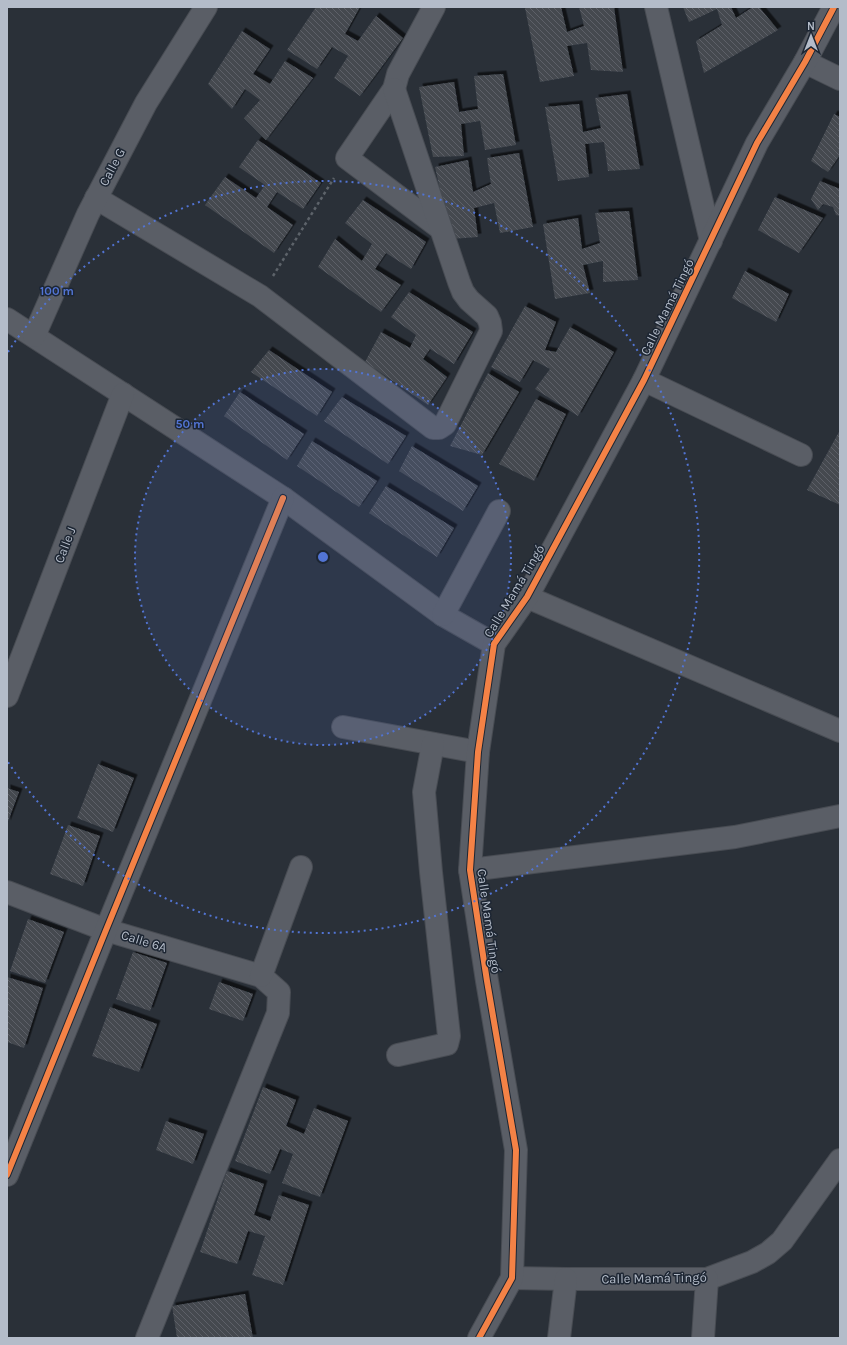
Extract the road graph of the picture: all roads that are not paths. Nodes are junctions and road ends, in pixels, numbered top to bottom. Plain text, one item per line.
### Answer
1 (206, 7) edge
2 (434, 7) edge
3 (656, 7) edge
4 (834, 7) edge
5 (805, 62) junction
6 (840, 79) edge
7 (394, 88) junction
8 (96, 198) junction
9 (440, 228) junction
10 (711, 241) junction
11 (7, 319) edge
12 (34, 336) junction
13 (644, 380) junction
14 (123, 394) junction
15 (801, 455) dead end
16 (283, 498) junction
17 (499, 511) dead end
18 (527, 597) junction
19 (443, 615) junction
20 (494, 644) junction
21 (7, 696) edge
22 (343, 727) dead end
23 (840, 731) edge
24 (433, 744) junction
25 (478, 752) junction
26 (840, 816) edge
27 (301, 867) dead end
28 (470, 870) junction
29 (7, 892) edge
30 (106, 930) junction
31 (261, 976) junction
32 (398, 1055) dead end
33 (840, 1160) edge
34 (7, 1175) edge
35 (512, 1278) junction
36 (566, 1279) junction
37 (707, 1279) junction
38 (147, 1338) edge
39 (479, 1338) edge
40 (559, 1338) edge
41 (703, 1338) edge

1 - 8 street, Calle G
2 - 7 street
3 - 10 street
4 - 5 street, Calle Mamá Tingó
5 - 6 street
5 - 10 street, Calle Mamá Tingó
7 - 9 street
7 - 9 street
8 - 9 street
8 - 12 street, Calle G
10 - 13 street, Calle Mamá Tingó
11 - 12 street
12 - 14 street
13 - 15 street
13 - 18 street, Calle Mamá Tingó
14 - 16 street
14 - 21 street, Calle J
16 - 19 street
16 - 30 street
17 - 19 street
18 - 20 street, Calle Mamá Tingó
18 - 23 street
19 - 20 street
20 - 25 street, Calle Mamá Tingó
22 - 24 street
24 - 25 street
24 - 32 street
25 - 28 street, Calle Mamá Tingó
26 - 28 street
27 - 31 street
28 - 35 street, Calle Mamá Tingó
29 - 30 street, Calle 6A
30 - 31 street, Calle 6A
30 - 34 street
31 - 38 street, Calle 6A
33 - 37 street, Calle Mamá Tingó
35 - 36 street, Calle Mamá Tingó
35 - 39 street, Calle Mamá Tingó
36 - 37 street, Calle Mamá Tingó
36 - 40 street
37 - 41 street

